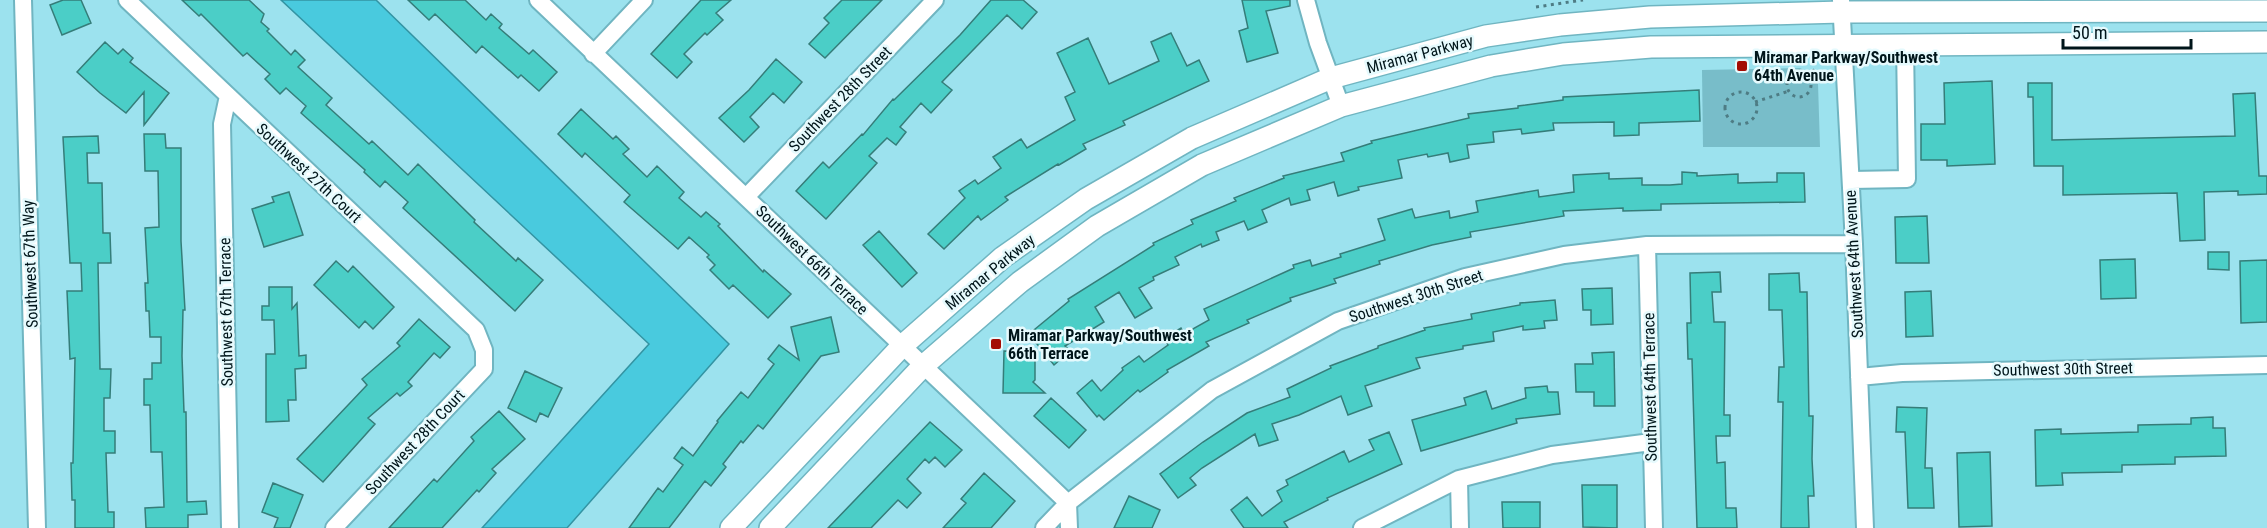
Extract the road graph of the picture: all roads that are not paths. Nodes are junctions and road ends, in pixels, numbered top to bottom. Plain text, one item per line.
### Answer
1 (23, 0) edge
2 (127, 0) edge
3 (538, 0) edge
4 (644, 0) edge
5 (935, 0) edge
6 (1306, 0) edge
7 (1842, 6) edge
8 (2116, 6) edge
9 (2267, 10) edge
10 (2267, 30) edge
11 (2210, 42) junction
12 (2267, 42) edge
13 (1905, 44) junction
14 (1843, 45) junction
15 (593, 54) junction
16 (1331, 78) junction
17 (228, 96) junction
18 (1341, 106) junction
19 (1851, 180) junction
20 (746, 197) junction
21 (1854, 244) junction
22 (1647, 245) junction
23 (902, 346) junction
24 (484, 350) joint
25 (2267, 365) edge
26 (923, 366) junction
27 (1859, 377) junction
28 (1651, 442) junction
29 (1459, 479) junction
30 (1068, 502) junction
31 (37, 528) edge
32 (230, 528) edge
33 (334, 528) edge
34 (731, 528) edge
35 (770, 528) edge
36 (1044, 528) edge
37 (1069, 528) edge
38 (1362, 528) edge
39 (1461, 528) edge
40 (1654, 528) edge
41 (1865, 528) edge

1 - 31 street, Southwest 67th Way
2 - 17 street, Southwest 27th Court
3 - 15 street, Southwest 66th Terrace
4 - 15 street
5 - 20 street, Southwest 28th Street
6 - 16 street
7 - 8 main road, Miramar Parkway
7 - 14 street, Southwest 64th Avenue
7 - 16 main road, Miramar Parkway
8 - 9 main road, Miramar Parkway
10 - 11 main road
11 - 12 main road, Miramar Parkway
11 - 13 main road, Miramar Parkway
13 - 14 main road, Miramar Parkway
13 - 19 street
14 - 18 main road, Miramar Parkway
14 - 19 street, Southwest 64th Avenue
15 - 20 street, Southwest 66th Terrace
16 - 18 street
16 - 23 main road, Miramar Parkway
17 - 24 street, Southwest 27th Court
17 - 32 street, Southwest 67th Terrace
18 - 26 main road, Miramar Parkway
19 - 21 street, Southwest 64th Avenue
20 - 23 street, Southwest 66th Terrace
21 - 22 street, Southwest 30th Street
21 - 27 street, Southwest 64th Avenue
22 - 28 street, Southwest 64th Terrace
22 - 30 street, Southwest 30th Street
23 - 26 street, Southwest 66th Terrace
23 - 34 main road, Miramar Parkway
24 - 33 street, Southwest 28th Court
25 - 27 street, Southwest 30th Street
26 - 30 street, Southwest 66th Terrace
26 - 35 main road, Miramar Parkway
27 - 41 street, Southwest 64th Avenue
28 - 29 street
28 - 40 street, Southwest 64th Terrace
29 - 38 street
29 - 39 street
30 - 36 street, Southwest 30th Street
30 - 37 street

